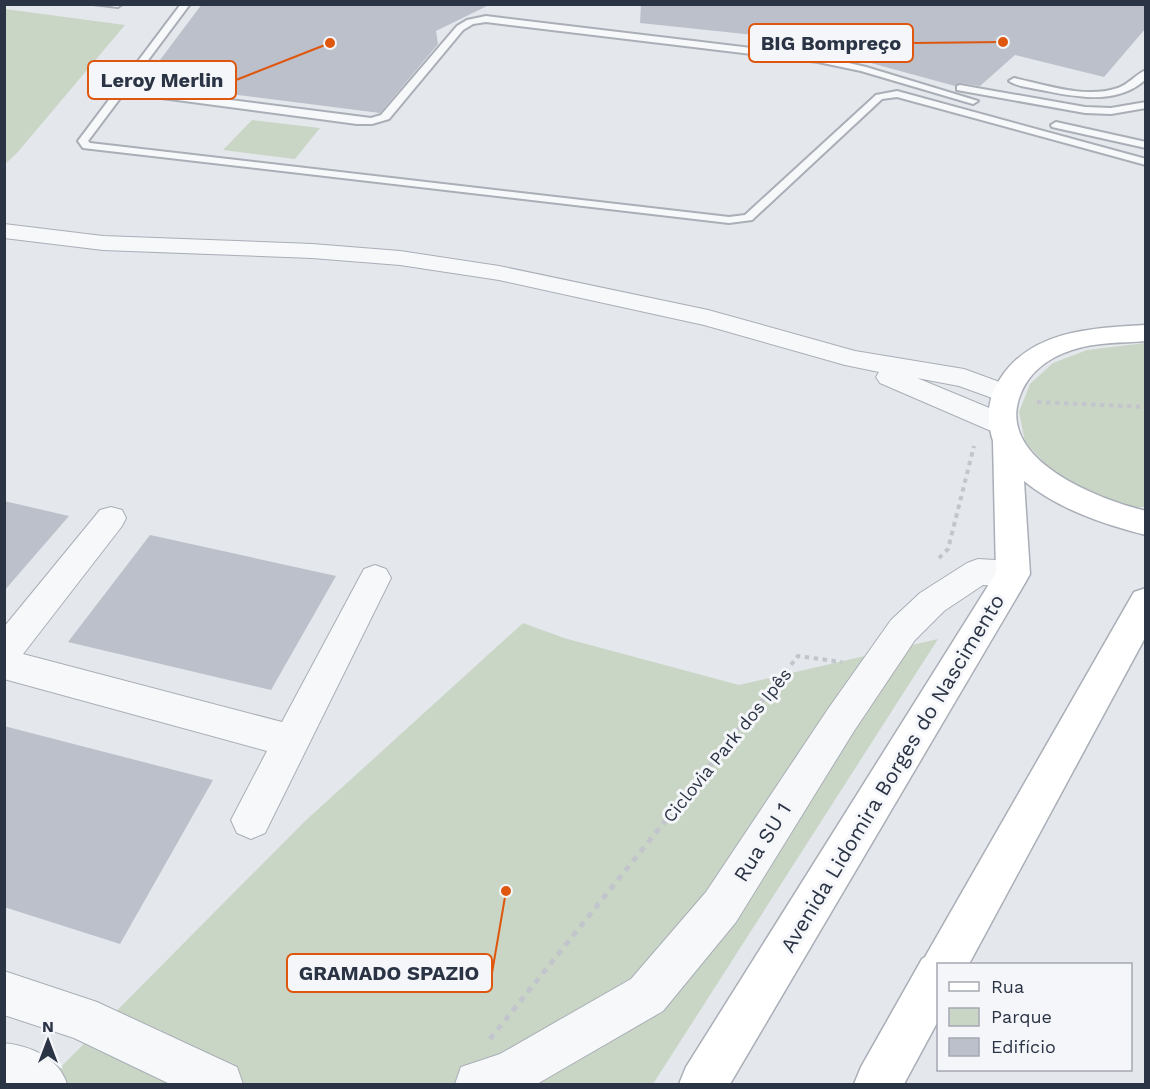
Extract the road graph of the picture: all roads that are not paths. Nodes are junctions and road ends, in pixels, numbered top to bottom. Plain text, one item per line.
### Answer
1 (97, 4) edge
2 (118, 4) edge
3 (186, 4) edge
4 (704, 45) junction
5 (1146, 73) edge
6 (903, 81) junction
7 (1014, 81) dead end
8 (120, 89) junction
9 (887, 95) junction
10 (979, 103) dead end
11 (1146, 105) edge
12 (1045, 122) dead end
13 (1146, 145) edge
14 (1146, 162) edge
15 (4, 231) edge
16 (1146, 333) edge
17 (854, 359) junction
18 (1005, 415) junction
19 (111, 518) dead end
20 (1146, 523) edge
21 (1012, 574) junction
22 (375, 578) dead end
23 (1146, 602) edge
24 (4, 653) edge
25 (4, 664) edge
26 (291, 741) junction
27 (251, 820) dead end
28 (946, 963) edge
29 (937, 979) edge
30 (4, 993) edge
31 (4, 1066) edge
32 (44, 1084) edge
33 (220, 1084) edge
34 (478, 1084) edge
35 (703, 1084) edge
36 (878, 1084) edge

1 - 2 lane
3 - 8 lane
4 - 6 lane
4 - 8 lane
4 - 11 lane
5 - 7 lane
6 - 9 lane
6 - 10 lane
8 - 9 lane
9 - 14 lane
12 - 13 lane
15 - 17 street
16 - 18 street
17 - 18 street
17 - 18 street
18 - 20 street
18 - 21 street, Avenida Lidomira Borges do Nascimento
19 - 24 street
21 - 34 street, Rua SU 1
21 - 35 street, Avenida Lidomira Borges do Nascimento
22 - 26 street
23 - 28 street
25 - 26 street
26 - 27 street
29 - 36 street
30 - 33 street
31 - 32 street

